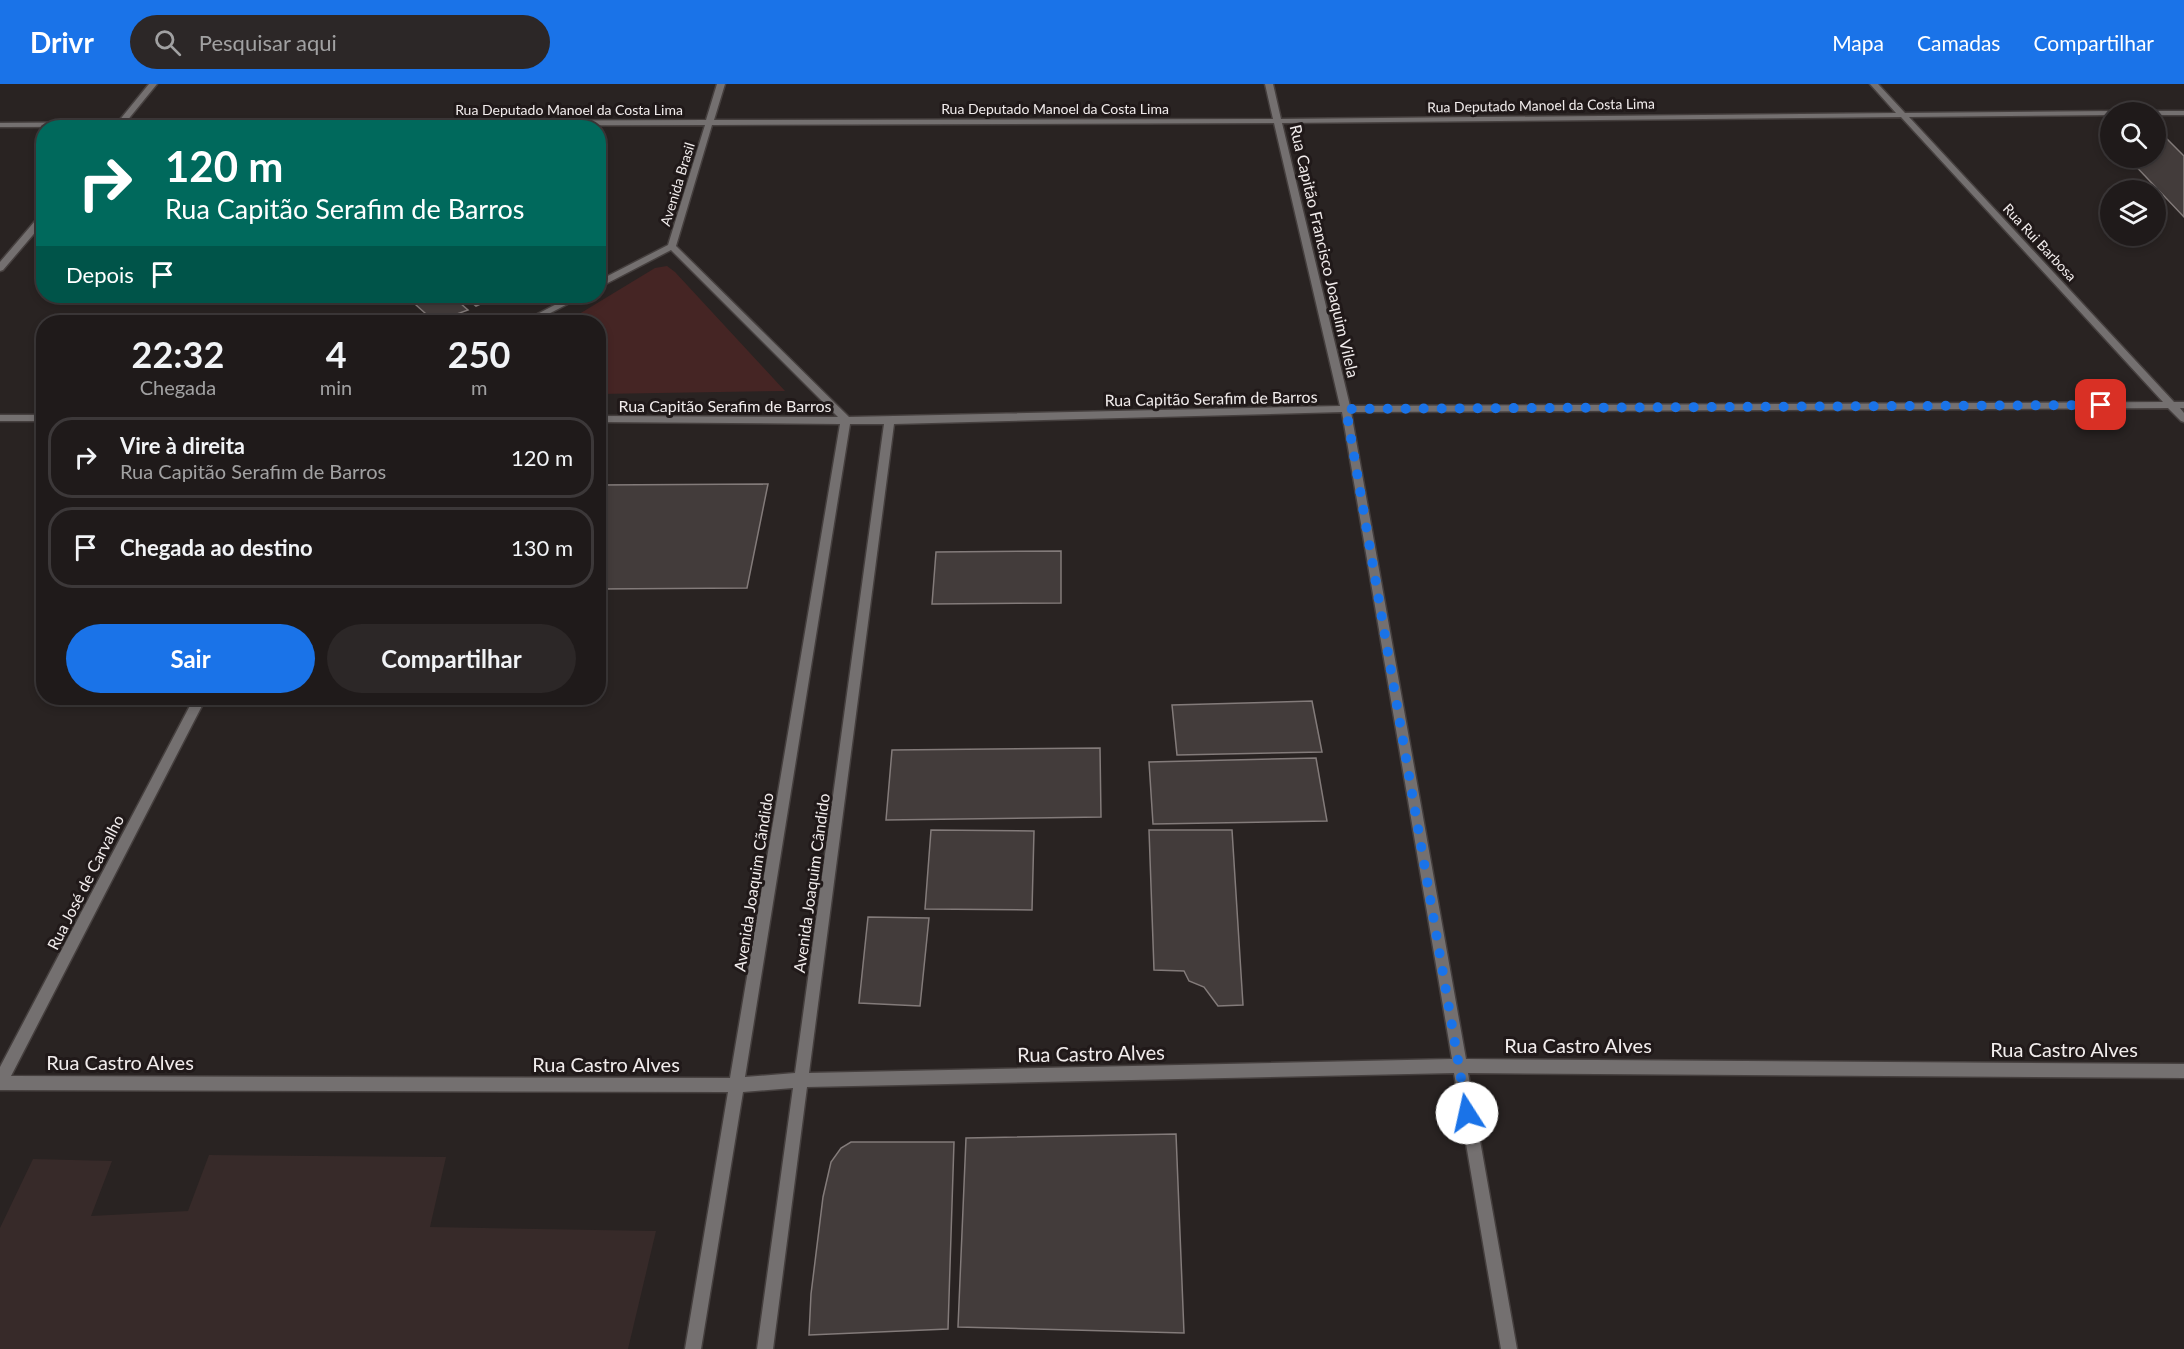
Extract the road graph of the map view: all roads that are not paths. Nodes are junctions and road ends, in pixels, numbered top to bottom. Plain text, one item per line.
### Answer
1 (153, 84) edge
2 (721, 84) edge
3 (1269, 84) edge
4 (1875, 84) edge
5 (2184, 112) edge
6 (2100, 113) edge
7 (2166, 113) edge
8 (1903, 114) junction
9 (124, 120) edge
10 (1277, 121) junction
11 (710, 122) junction
12 (606, 123) edge
13 (0, 125) edge
14 (36, 125) edge
15 (36, 225) edge
16 (672, 246) junction
17 (0, 268) edge
18 (606, 281) edge
19 (564, 303) edge
20 (541, 315) edge
21 (2171, 405) junction
22 (2184, 405) edge
23 (1346, 409) junction
24 (0, 418) edge
25 (36, 418) edge
26 (606, 419) edge
27 (2184, 419) edge
28 (846, 420) junction
29 (889, 421) junction
30 (196, 705) edge
31 (1459, 1066) junction
32 (2184, 1071) edge
33 (801, 1080) junction
34 (0, 1082) edge
35 (736, 1085) junction
36 (693, 1349) edge
37 (765, 1349) edge
38 (1509, 1349) edge

1 - 9 street
2 - 11 street, Avenida Brasil
3 - 10 street, Rua Capitão Francisco Joaquim Vilela
4 - 8 street, Rua Rui Barbosa
5 - 7 street
6 - 8 street, Rua Deputado Manoel da Costa Lima
8 - 10 street, Rua Deputado Manoel da Costa Lima
8 - 21 street, Rua Rui Barbosa
10 - 11 street, Rua Deputado Manoel da Costa Lima
10 - 23 street, Rua Capitão Francisco Joaquim Vilela
11 - 12 street, Rua Deputado Manoel da Costa Lima
11 - 16 street, Avenida Brasil
13 - 14 street, Rua Deputado Manoel da Costa Lima
15 - 17 street
16 - 18 street, Avenida Brasil
16 - 28 street
19 - 20 street
21 - 22 street, Rua Capitão Serafim de Barros
21 - 23 street, Rua Capitão Serafim de Barros
21 - 27 street, Rua Rui Barbosa
23 - 29 street, Rua Capitão Serafim de Barros
23 - 31 street, Rua Capitão Francisco Joaquim Vilela
24 - 25 street
26 - 28 street, Rua Capitão Serafim de Barros
28 - 29 street, Rua Capitão Serafim de Barros
28 - 35 street, Avenida Joaquim Cãndido
29 - 33 street, Avenida Joaquim Cândido
30 - 34 street, Rua José de Carvalho
31 - 32 street, Rua Castro Alves
31 - 33 street, Rua Castro Alves
31 - 38 street, Rua Capitão Francisco Joaquim Vilela
33 - 35 street, Rua Castro Alves
33 - 37 street, Avenida Joaquim Cândido
34 - 35 street, Rua Castro Alves
35 - 36 street, Avenida Joaquim Cãndido

